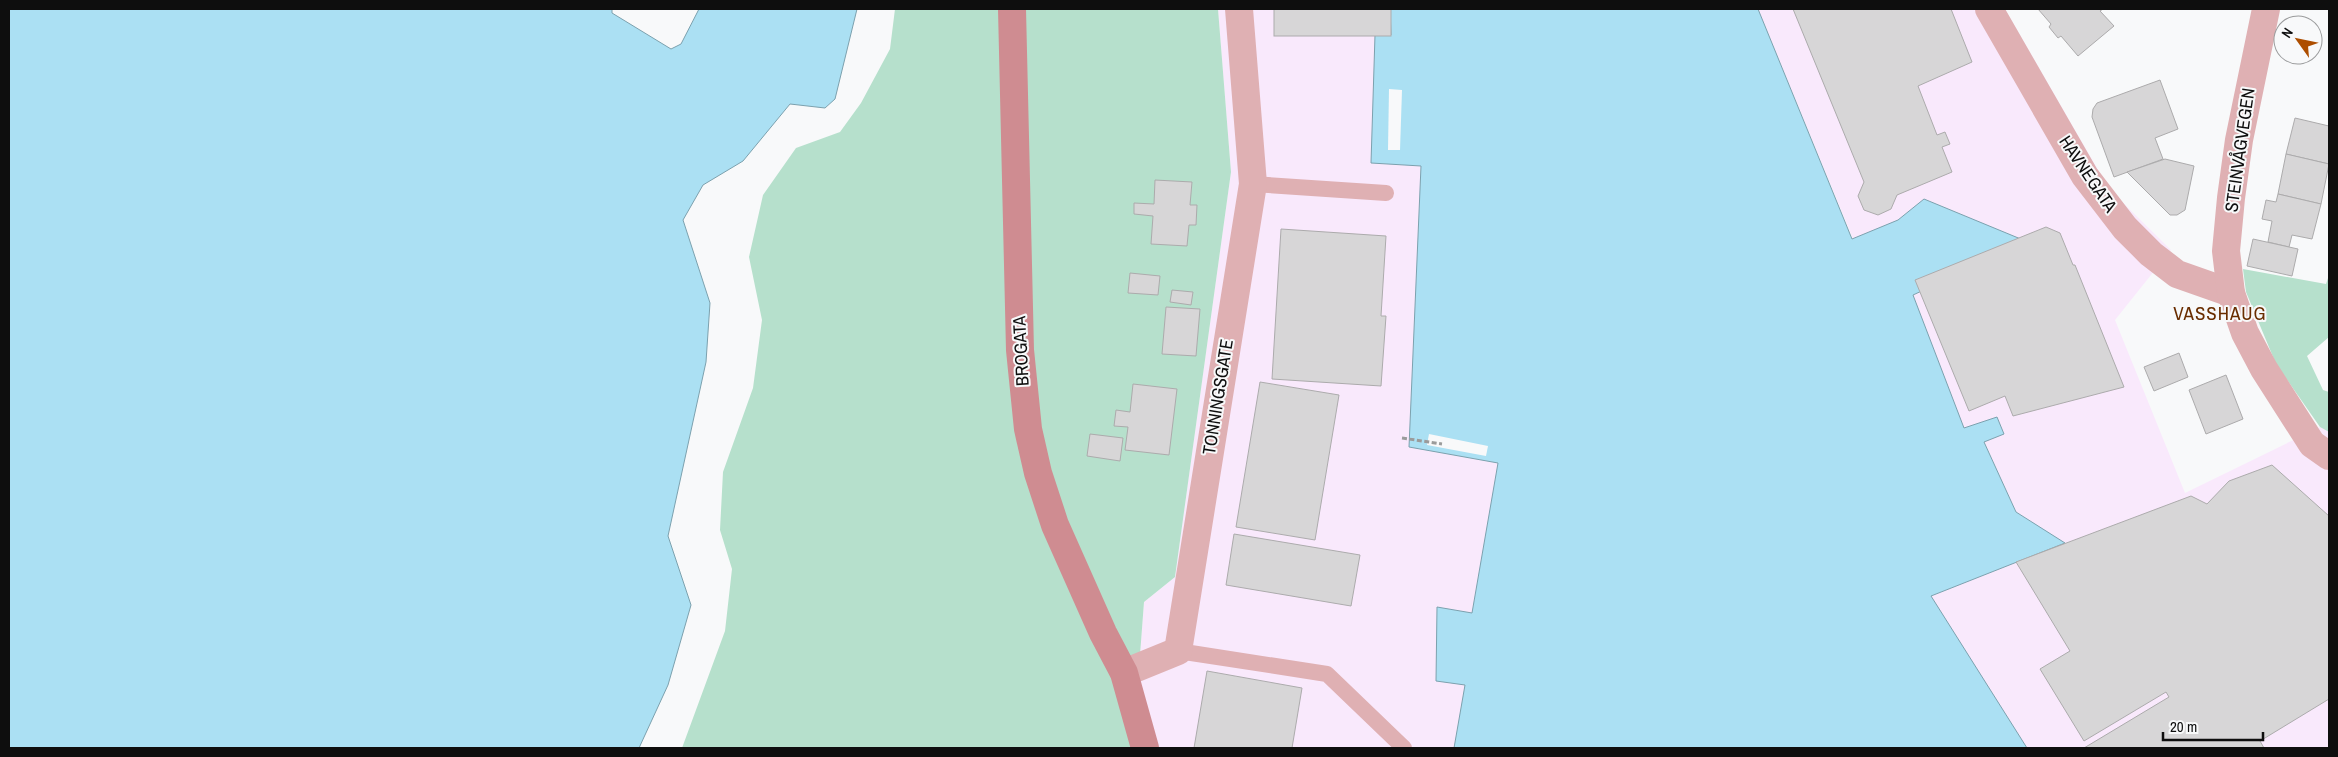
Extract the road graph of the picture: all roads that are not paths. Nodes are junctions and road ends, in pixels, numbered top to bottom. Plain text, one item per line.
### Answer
1 (1012, 9) edge
2 (1239, 9) edge
3 (1989, 9) edge
4 (2266, 9) edge
5 (1253, 184) junction
6 (1386, 193) dead end
7 (2231, 293) junction
8 (2329, 456) edge
9 (1178, 650) junction
10 (1124, 673) junction
11 (1145, 748) edge
12 (1404, 748) edge

1 - 10 main road, BROGATA
2 - 5 street, TONNINGSGATE
3 - 7 street, HAVNEGATA
4 - 7 street, STEINVÅGVEGEN
5 - 6 lane
5 - 9 street, TONNINGSGATE
7 - 8 street, STEINVÅGVEGEN
9 - 10 street
9 - 12 lane
10 - 11 main road

